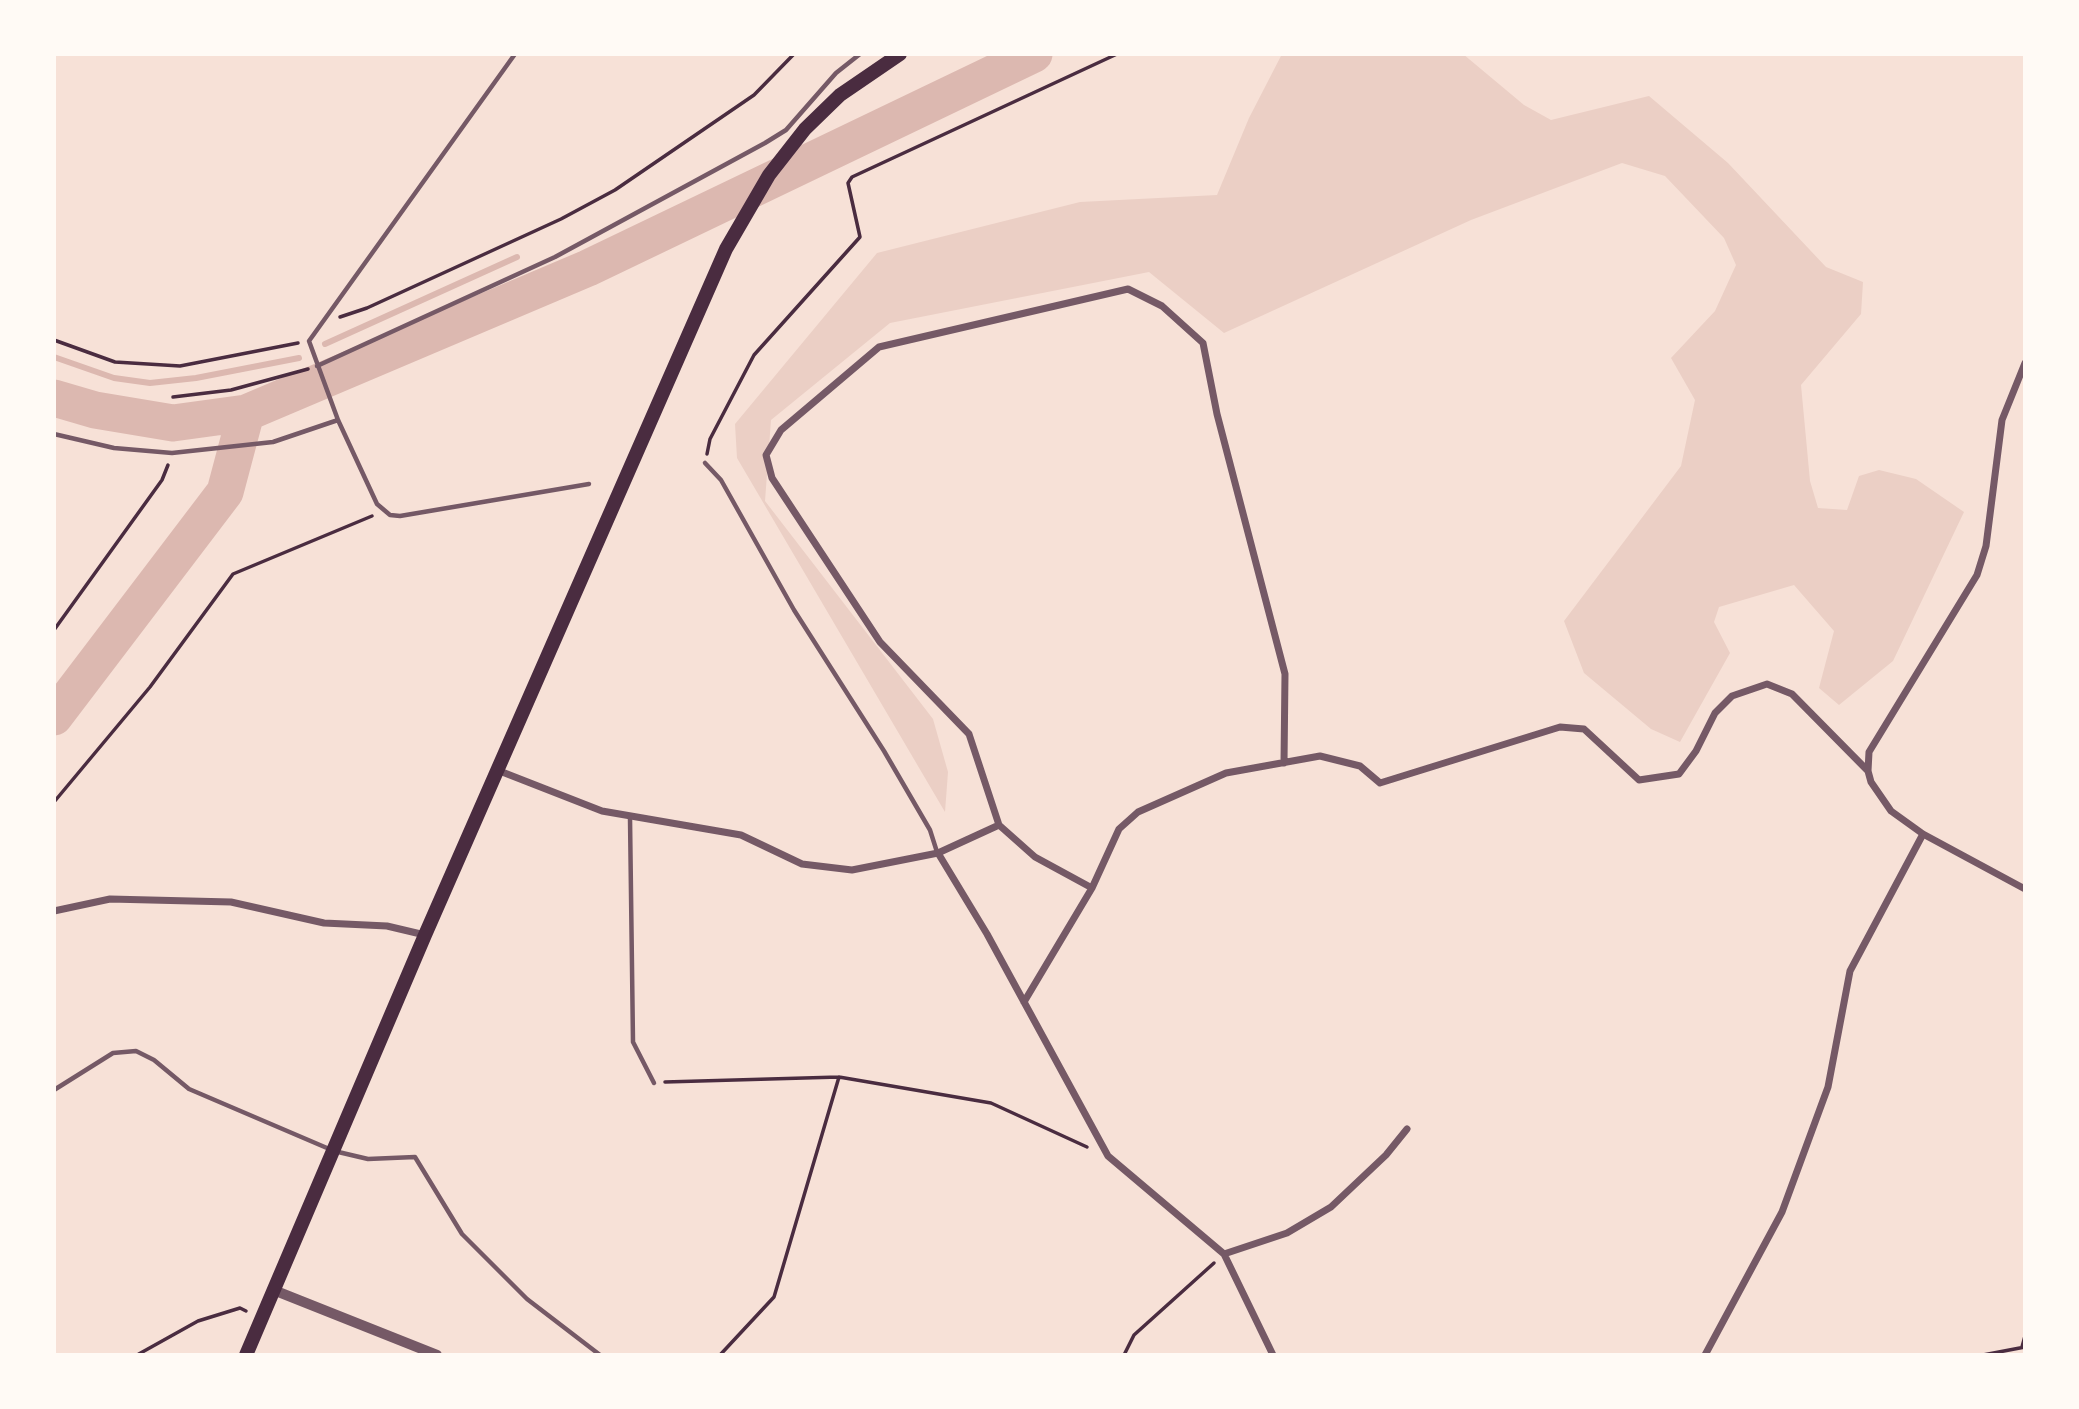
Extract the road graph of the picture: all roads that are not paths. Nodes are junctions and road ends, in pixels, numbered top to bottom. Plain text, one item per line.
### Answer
1 (515, 54) edge
2 (860, 54) edge
3 (900, 54) edge
4 (800, 125) junction
5 (2025, 362) edge
6 (318, 369) junction
7 (338, 420) junction
8 (54, 434) edge
9 (705, 463) road end
10 (589, 484) dead end
11 (1284, 763) junction
12 (497, 770) junction
13 (1868, 771) junction
14 (630, 818) junction
15 (999, 825) junction
16 (1923, 834) junction
17 (938, 853) junction
18 (1092, 888) junction
19 (2025, 889) edge
20 (54, 911) edge
21 (425, 935) junction
22 (1024, 1002) junction
23 (654, 1083) road end
24 (54, 1090) edge
25 (1407, 1129) dead end
26 (334, 1151) junction
27 (1224, 1254) junction
28 (276, 1291) junction
29 (246, 1355) edge
30 (437, 1355) edge
31 (600, 1355) edge
32 (1273, 1355) edge
33 (1704, 1355) edge

1 - 6 lane
2 - 4 lane
3 - 4 main road
4 - 6 lane
4 - 12 main road
5 - 13 street
6 - 7 lane
7 - 8 lane
7 - 10 lane
9 - 17 lane
11 - 13 street
11 - 15 street
11 - 18 street
12 - 14 street
12 - 21 main road
13 - 16 street
14 - 17 street
14 - 23 lane
15 - 17 street
15 - 18 street
16 - 19 street
16 - 33 street
17 - 22 street
18 - 22 street
20 - 21 street
21 - 26 main road
22 - 27 street
24 - 26 lane
25 - 27 street
26 - 28 main road
26 - 31 lane
27 - 32 street
28 - 29 main road
28 - 30 street

